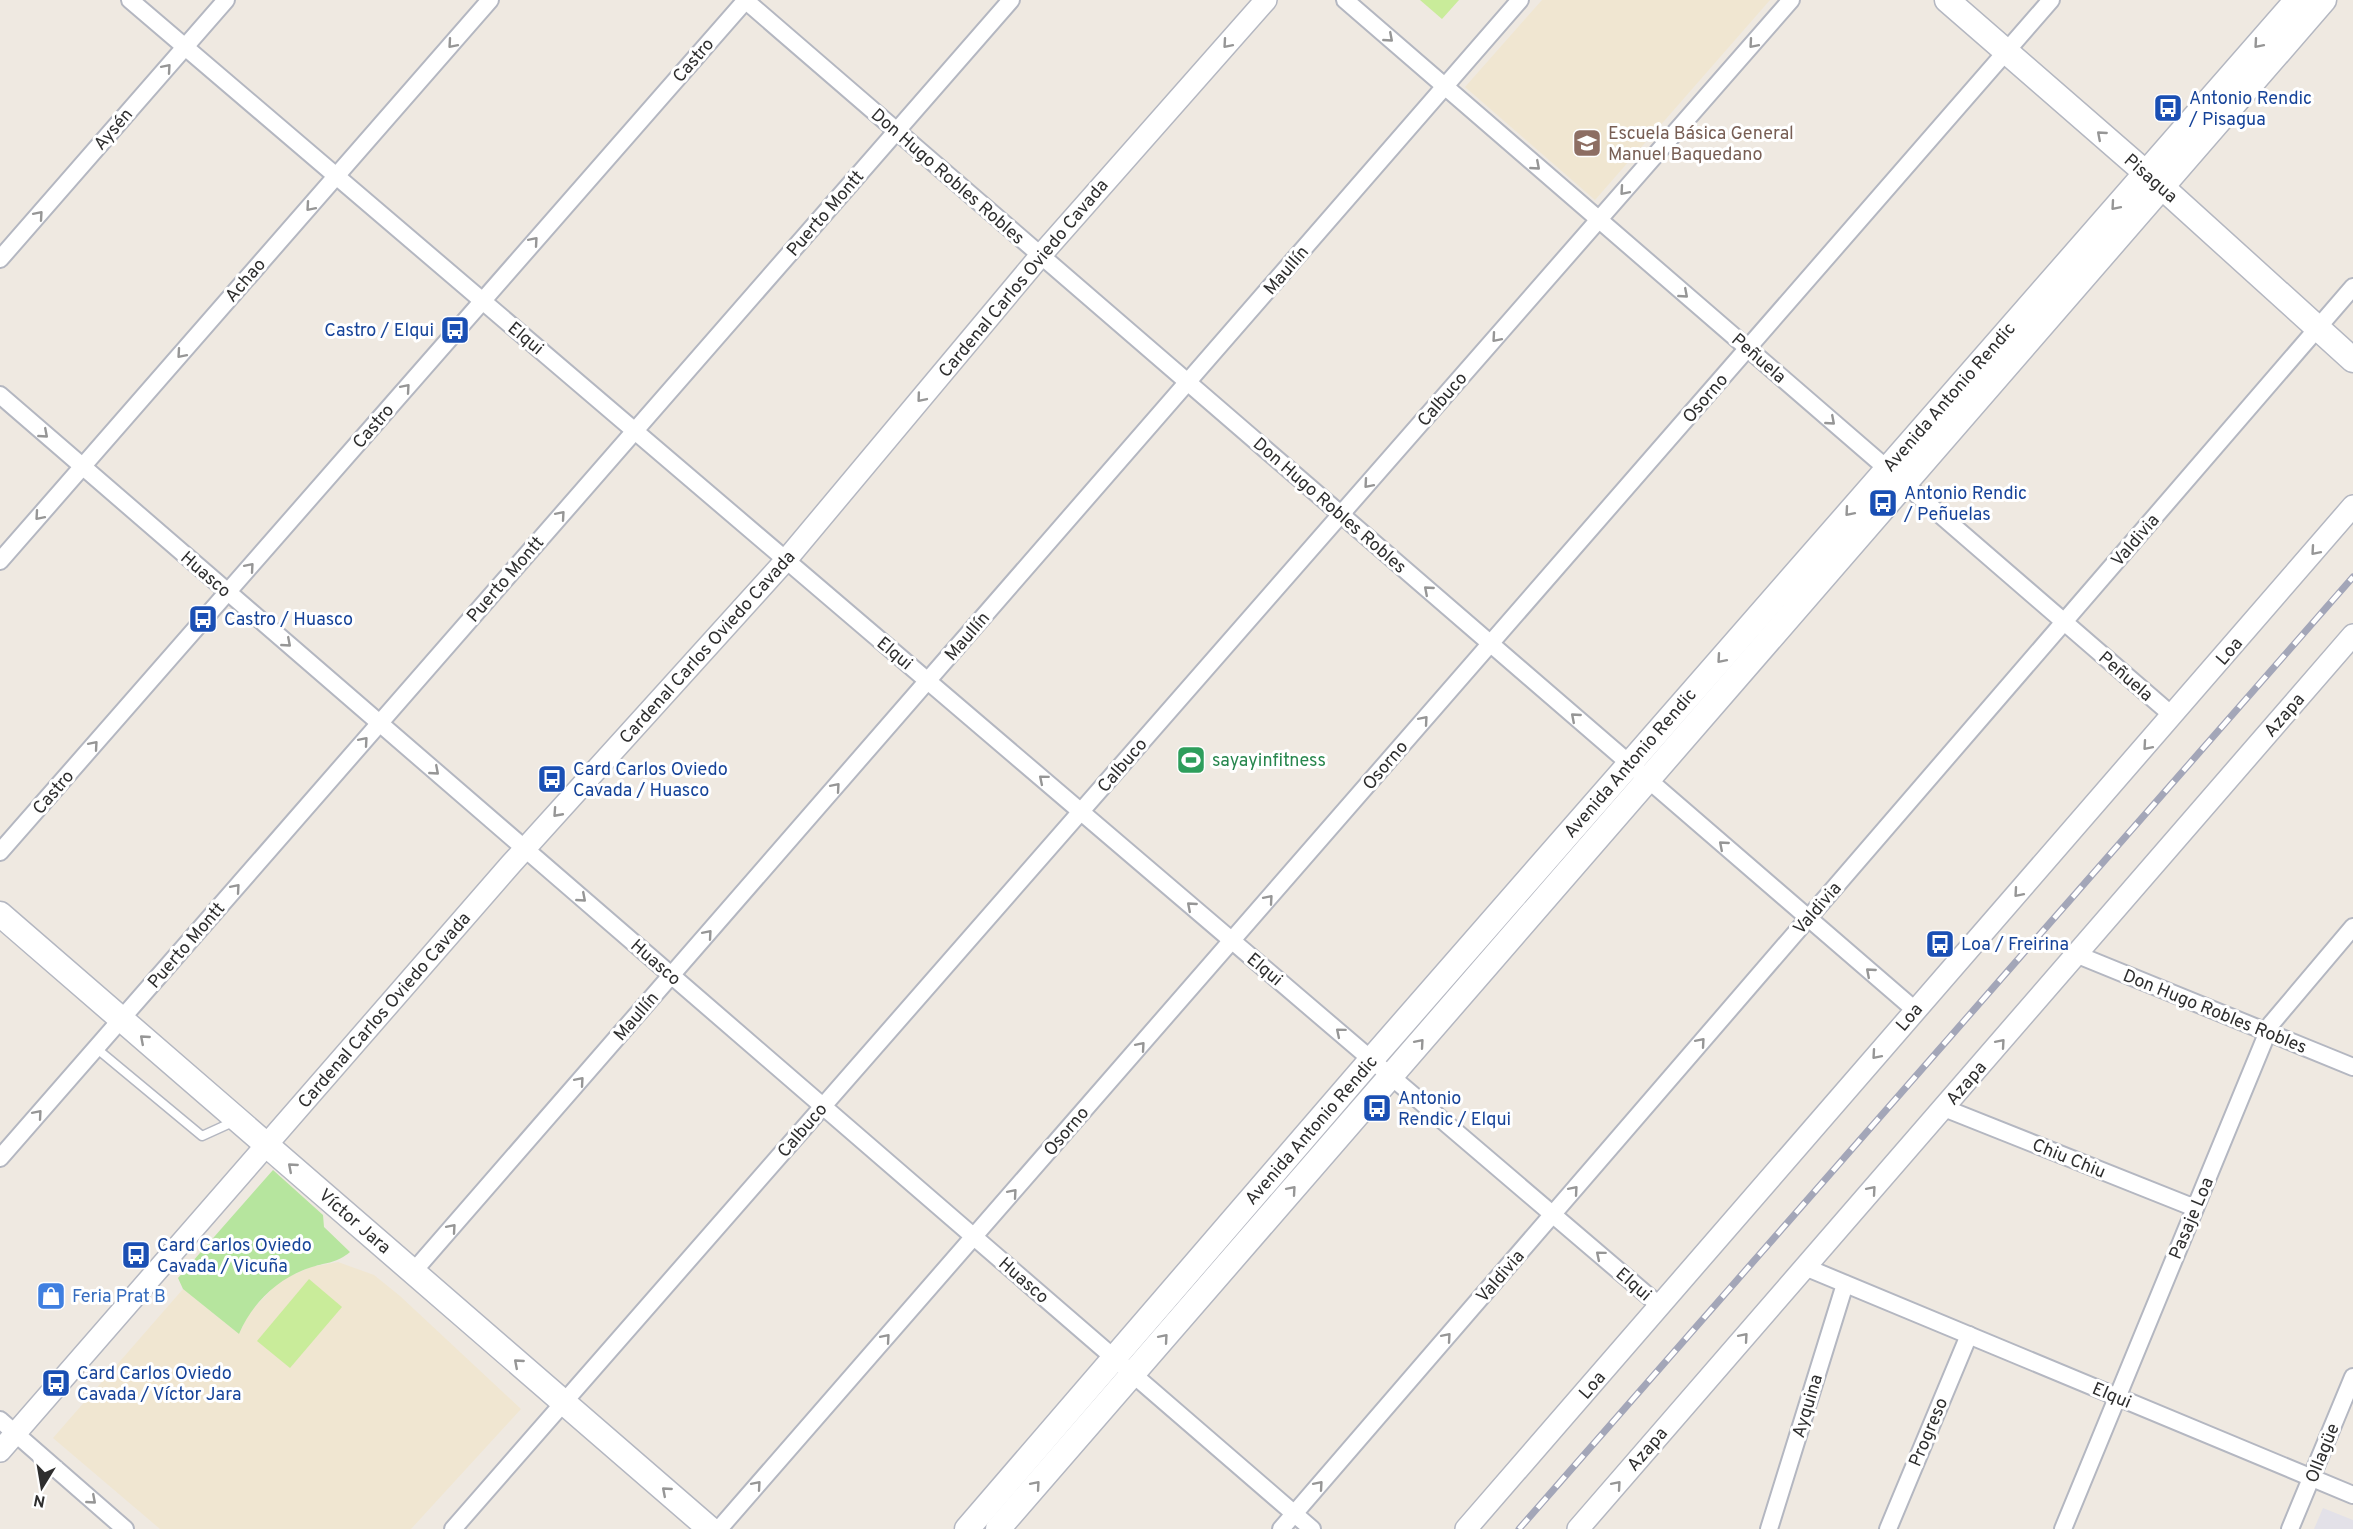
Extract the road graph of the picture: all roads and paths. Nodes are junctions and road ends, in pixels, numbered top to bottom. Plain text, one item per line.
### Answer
1 (130, 0) edge
2 (226, 0) edge
3 (490, 0) edge
4 (745, 0) edge
5 (1011, 0) edge
6 (1266, 0) edge
7 (1345, 0) edge
8 (1520, 0) edge
9 (1791, 0) edge
10 (1947, 0) edge
11 (2051, 0) edge
12 (2296, 0) edge
13 (2324, 0) edge
14 (185, 47) junction
15 (2005, 52) junction
16 (1444, 86) junction
17 (897, 131) junction
18 (337, 175) junction
19 (2153, 180) junction
20 (1599, 220) junction
21 (1041, 255) junction
22 (0, 259) edge
23 (2353, 287) edge
24 (482, 301) junction
25 (2318, 328) junction
26 (1748, 349) junction
27 (2353, 360) edge
28 (1189, 383) junction
29 (0, 395) edge
30 (635, 431) junction
31 (82, 466) junction
32 (1895, 476) junction
33 (2353, 506) edge
34 (1341, 515) junction
35 (786, 560) junction
36 (0, 561) edge
37 (228, 592) junction
38 (2064, 622) junction
39 (2353, 635) edge
40 (1491, 644) junction
41 (928, 681) junction
42 (2173, 716) junction
43 (380, 723) junction
44 (1630, 764) junction
45 (1648, 780) junction
46 (1081, 812) junction
47 (525, 849) junction
48 (0, 852) edge
49 (0, 914) edge
50 (1808, 918) junction
51 (2353, 927) edge
52 (1232, 941) junction
53 (2078, 955) junction
54 (672, 976) junction
55 (1915, 1010) junction
56 (122, 1019) junction
57 (2267, 1032) junction
58 (96, 1048) junction
59 (1371, 1060) junction
60 (2353, 1067) edge
61 (1391, 1076) junction
62 (823, 1106) junction
63 (1944, 1108) junction
64 (238, 1120) junction
65 (267, 1145) junction
66 (0, 1158) edge
67 (2195, 1208) junction
68 (1553, 1214) junction
69 (974, 1237) junction
70 (1805, 1267) junction
71 (413, 1272) junction
72 (1845, 1284) junction
73 (1660, 1306) junction
74 (1968, 1335) junction
75 (1114, 1358) junction
76 (1132, 1374) junction
77 (2353, 1377) edge
78 (2116, 1396) junction
79 (564, 1402) junction
80 (8, 1427) edge
81 (0, 1451) edge
82 (2311, 1478) junction
83 (2353, 1495) edge
84 (1294, 1514) junction
85 (125, 1529) edge
86 (453, 1529) edge
87 (710, 1529) edge
88 (719, 1529) edge
89 (967, 1529) edge
90 (998, 1529) edge
91 (1281, 1529) edge
92 (1312, 1529) edge
93 (1466, 1529) edge
94 (1578, 1529) edge
95 (1769, 1529) edge
96 (1888, 1529) edge
97 (2062, 1529) edge
98 (2290, 1529) edge

1 - 14 street, Elqui
2 - 14 street, Aysén
3 -> 18 street, Achao
4 - 17 street, Don Hugo Robles Robles
24 -> 4 street, Castro
5 - 17 street, Puerto Montt
6 -> 21 street, Cardenal Carlos Oviedo Cavada
7 -> 16 street, Peñuela
8 - 16 street, Maullín
9 -> 20 street, Calbuco
10 - 15 main road, Pisagua
11 - 15 street, Osorno
12 -> 19 main road, Avenida Antonio Rendic
13 - 19 main road, Avenida Antonio Rendic
14 - 18 street, Elqui
22 -> 14 street, Aysén
19 -> 15 main road, Pisagua
15 - 26 street, Osorno
16 -> 20 street, Peñuela
16 - 28 street, Maullín
17 - 21 street, Don Hugo Robles Robles
17 - 30 street, Puerto Montt
18 - 24 street, Elqui
18 -> 31 street, Achao
19 - 25 main road, Pisagua
19 - 32 main road, Avenida Antonio Rendic
20 -> 26 street, Peñuela
20 -> 34 street, Calbuco
21 - 28 street, Don Hugo Robles Robles
21 -> 35 street, Cardenal Carlos Oviedo Cavada
23 - 25 street, Valdivia
24 - 30 street, Elqui
37 -> 24 street, Castro
25 - 27 main road, Pisagua
25 - 38 street, Valdivia
26 -> 32 street, Peñuela
26 - 40 street, Osorno
28 - 34 street, Don Hugo Robles Robles
28 - 41 street, Maullín
29 -> 31 street, Huasco
30 - 35 street, Elqui
43 -> 30 street, Puerto Montt
31 -> 36 street, Achao
31 - 37 street, Huasco
32 - 38 street, Peñuela
32 -> 44 main road, Avenida Antonio Rendic
32 - 45 main road, Avenida Antonio Rendic
33 -> 42 street, Loa
40 -> 34 street, Don Hugo Robles Robles
34 - 46 street, Calbuco
35 - 41 street, Elqui
35 -> 47 street, Cardenal Carlos Oviedo Cavada
37 -> 43 street, Huasco
48 -> 37 street, Castro
38 - 42 street, Peñuela
38 - 50 street, Valdivia
39 - 53 street, Azapa
44 -> 40 street, Don Hugo Robles Robles
52 -> 40 street, Osorno
46 -> 41 street, Elqui
54 -> 41 street, Maullín
42 -> 55 street, Loa
43 -> 47 street, Huasco
56 -> 43 street, Puerto Montt
44 - 45 street, Don Hugo Robles Robles
44 - 59 main road, Avenida Antonio Rendic
50 -> 45 street, Don Hugo Robles Robles
61 -> 45 main road, Avenida Antonio Rendic
52 -> 46 street, Elqui
46 - 62 street, Calbuco
47 -> 54 street, Huasco
47 - 65 street, Cardenal Carlos Oviedo Cavada
49 - 56 main road, Víctor Jara
55 -> 50 street, Don Hugo Robles Robles
68 -> 50 street, Valdivia
51 - 57 street, Pasaje Loa
59 -> 52 street, Elqui
69 -> 52 street, Osorno
53 - 57 street, Don Hugo Robles Robles
63 -> 53 street, Azapa
54 - 62 street, Huasco
71 -> 54 street, Maullín
55 -> 73 street, Loa
56 - 58 street, Puerto Montt
64 -> 56 main road, Víctor Jara
57 - 60 street, Don Hugo Robles Robles
57 - 67 street, Pasaje Loa
58 - 64 lane
66 -> 58 street, Puerto Montt
59 - 61 street, Elqui
59 - 75 main road, Avenida Antonio Rendic
61 - 68 street, Elqui
76 -> 61 main road, Avenida Antonio Rendic
62 - 69 street, Huasco
62 - 79 street, Calbuco
63 - 67 street, Chiu Chiu
70 -> 63 street, Azapa
64 - 65 main road, Víctor Jara
71 -> 65 main road, Víctor Jara
65 - 80 street, Cardenal Carlos Oviedo Cavada
67 - 78 street, Pasaje Loa
73 -> 68 street, Elqui
84 -> 68 street, Valdivia
69 - 75 street, Huasco
88 -> 69 street, Osorno
70 - 72 street, Elqui
94 -> 70 street, Azapa
79 -> 71 main road, Víctor Jara
72 - 74 street, Elqui
72 - 95 street, Ayquina
73 - 93 street, Loa
74 - 78 street, Elqui
74 - 96 street, Progreso
75 - 76 street, Huasco
75 - 89 main road, Avenida Antonio Rendic
76 - 84 street, Huasco
90 -> 76 main road, Avenida Antonio Rendic
77 - 82 street, Ollagüe
78 - 82 street, Elqui
78 - 97 street, Pasaje Loa
79 - 86 street, Calbuco
87 -> 79 main road, Víctor Jara
80 - 81 street, Cardenal Carlos Oviedo Cavada
80 -> 85 street
82 - 83 street, Elqui
82 - 98 street, Ollagüe
84 - 91 street, Valdivia
84 - 92 street, Huasco

